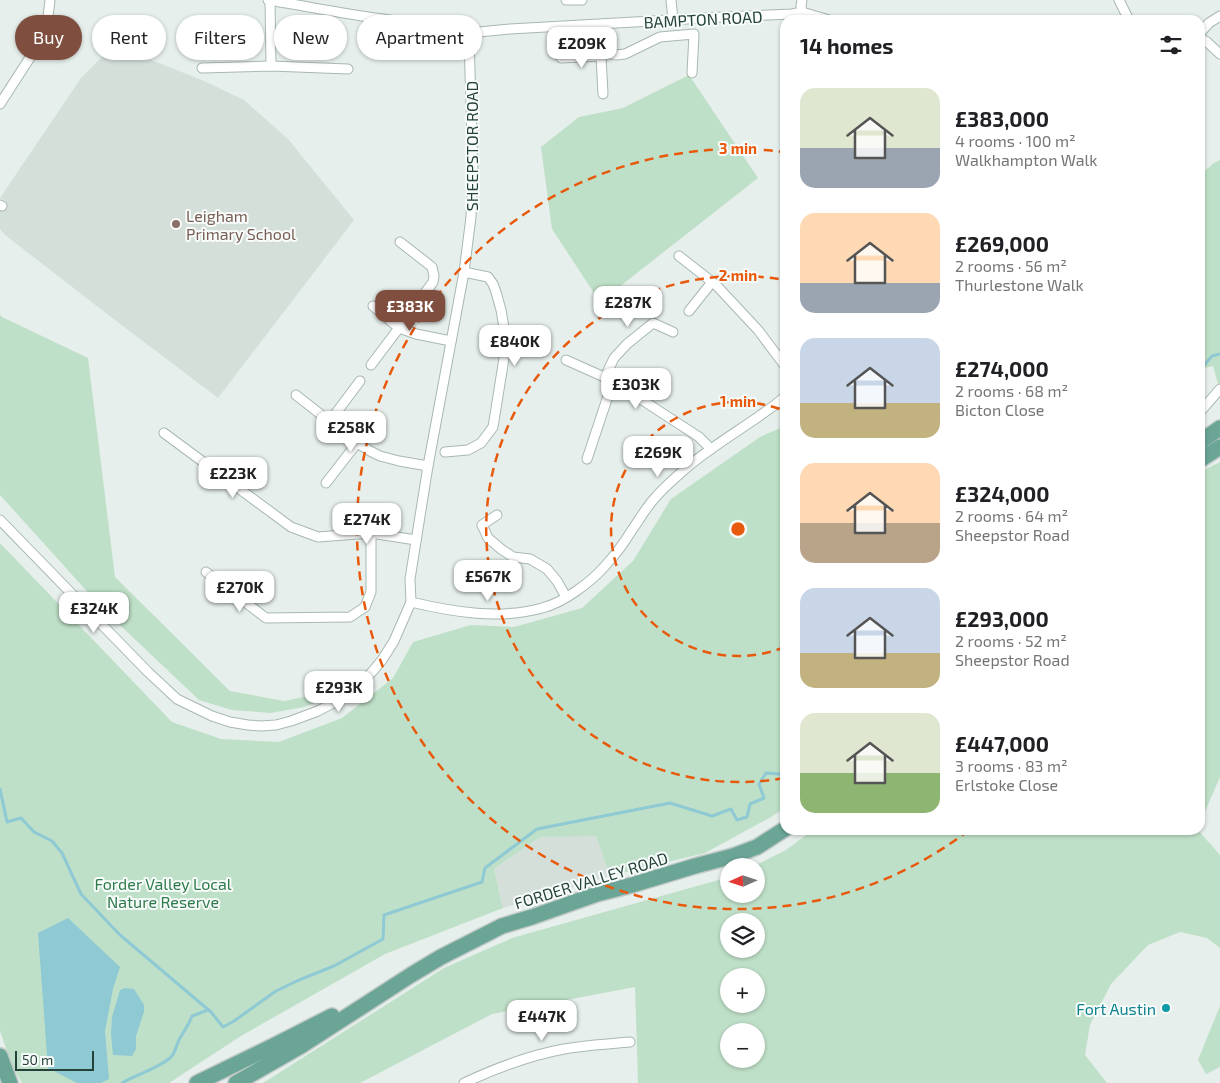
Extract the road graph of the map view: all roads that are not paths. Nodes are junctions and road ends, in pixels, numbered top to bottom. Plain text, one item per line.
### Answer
1 (50, 0) edge
2 (269, 0) edge
3 (330, 0) edge
4 (568, 0) edge
5 (582, 0) edge
6 (672, 0) edge
7 (802, 0) edge
8 (1119, 0) edge
9 (329, 11) junction
10 (802, 12) junction
11 (812, 15) edge
12 (1126, 15) edge
13 (357, 16) edge
14 (1220, 16) edge
15 (673, 20) junction
16 (605, 24) junction
17 (1205, 28) edge
18 (482, 32) edge
19 (1205, 40) edge
20 (1220, 54) edge
21 (604, 55) junction
22 (561, 58) dead end
23 (471, 60) edge
24 (271, 66) junction
25 (202, 68) dead end
26 (348, 70) dead end
27 (692, 73) dead end
28 (603, 94) dead end
29 (0, 104) edge
30 (400, 242) dead end
31 (679, 256) dead end
32 (464, 272) junction
33 (712, 282) junction
34 (373, 306) dead end
35 (689, 310) dead end
36 (400, 328) junction
37 (673, 332) dead end
38 (451, 341) junction
39 (780, 359) edge
40 (566, 360) dead end
41 (372, 365) dead end
42 (609, 379) junction
43 (360, 381) dead end
44 (1220, 389) edge
45 (296, 395) dead end
46 (780, 400) edge
47 (1205, 406) edge
48 (330, 421) junction
49 (1220, 428) edge
50 (164, 433) dead end
51 (1205, 438) edge
52 (357, 443) junction
53 (1220, 447) edge
54 (711, 449) junction
55 (445, 452) dead end
56 (1205, 457) edge
57 (587, 459) dead end
58 (428, 466) junction
59 (326, 483) dead end
60 (497, 515) dead end
61 (0, 520) edge
62 (370, 533) junction
63 (416, 540) junction
64 (206, 572) dead end
65 (566, 598) junction
66 (411, 602) junction
67 (780, 832) edge
68 (411, 975) junction
69 (630, 1042) dead end
70 (0, 1056) edge
71 (10, 1083) edge
72 (197, 1083) edge
73 (236, 1083) edge
74 (464, 1083) edge

1 - 29 street
2 - 9 street
2 - 24 street
3 - 9 street
4 - 5 street
6 - 15 street
7 - 10 street
8 - 12 street
9 - 13 street
10 - 11 street, BAMPTON ROAD
10 - 15 street, BAMPTON ROAD
14 - 17 street
15 - 16 street, BAMPTON ROAD
16 - 18 street, BAMPTON ROAD
16 - 21 street
19 - 20 street
21 - 22 street, BAMPTON ROAD
21 - 27 street, BAMPTON ROAD
21 - 28 street
23 - 32 street, SHEEPSTOR ROAD
24 - 25 street
24 - 26 street
30 - 36 street
31 - 33 street
32 - 38 street, SHEEPSTOR ROAD
32 - 55 street
33 - 35 street
33 - 39 street
34 - 36 street
36 - 38 street
36 - 41 street
37 - 42 street
38 - 58 street, SHEEPSTOR ROAD
40 - 42 street
42 - 54 street
42 - 57 street
43 - 48 street
44 - 47 street
45 - 48 street
46 - 54 street
48 - 52 street
49 - 51 main road
50 - 62 street
52 - 58 street
52 - 59 street
53 - 56 main road
54 - 65 street
58 - 63 street, SHEEPSTOR ROAD
60 - 65 street
61 - 66 street, SHEEPSTOR ROAD
62 - 63 street
62 - 64 street
63 - 66 street, SHEEPSTOR ROAD
65 - 66 street
67 - 68 main road, FORDER VALLEY ROAD
68 - 72 main road, FORDER VALLEY ROAD
68 - 73 main road, FORDER VALLEY ROAD
69 - 74 street
70 - 71 main road

